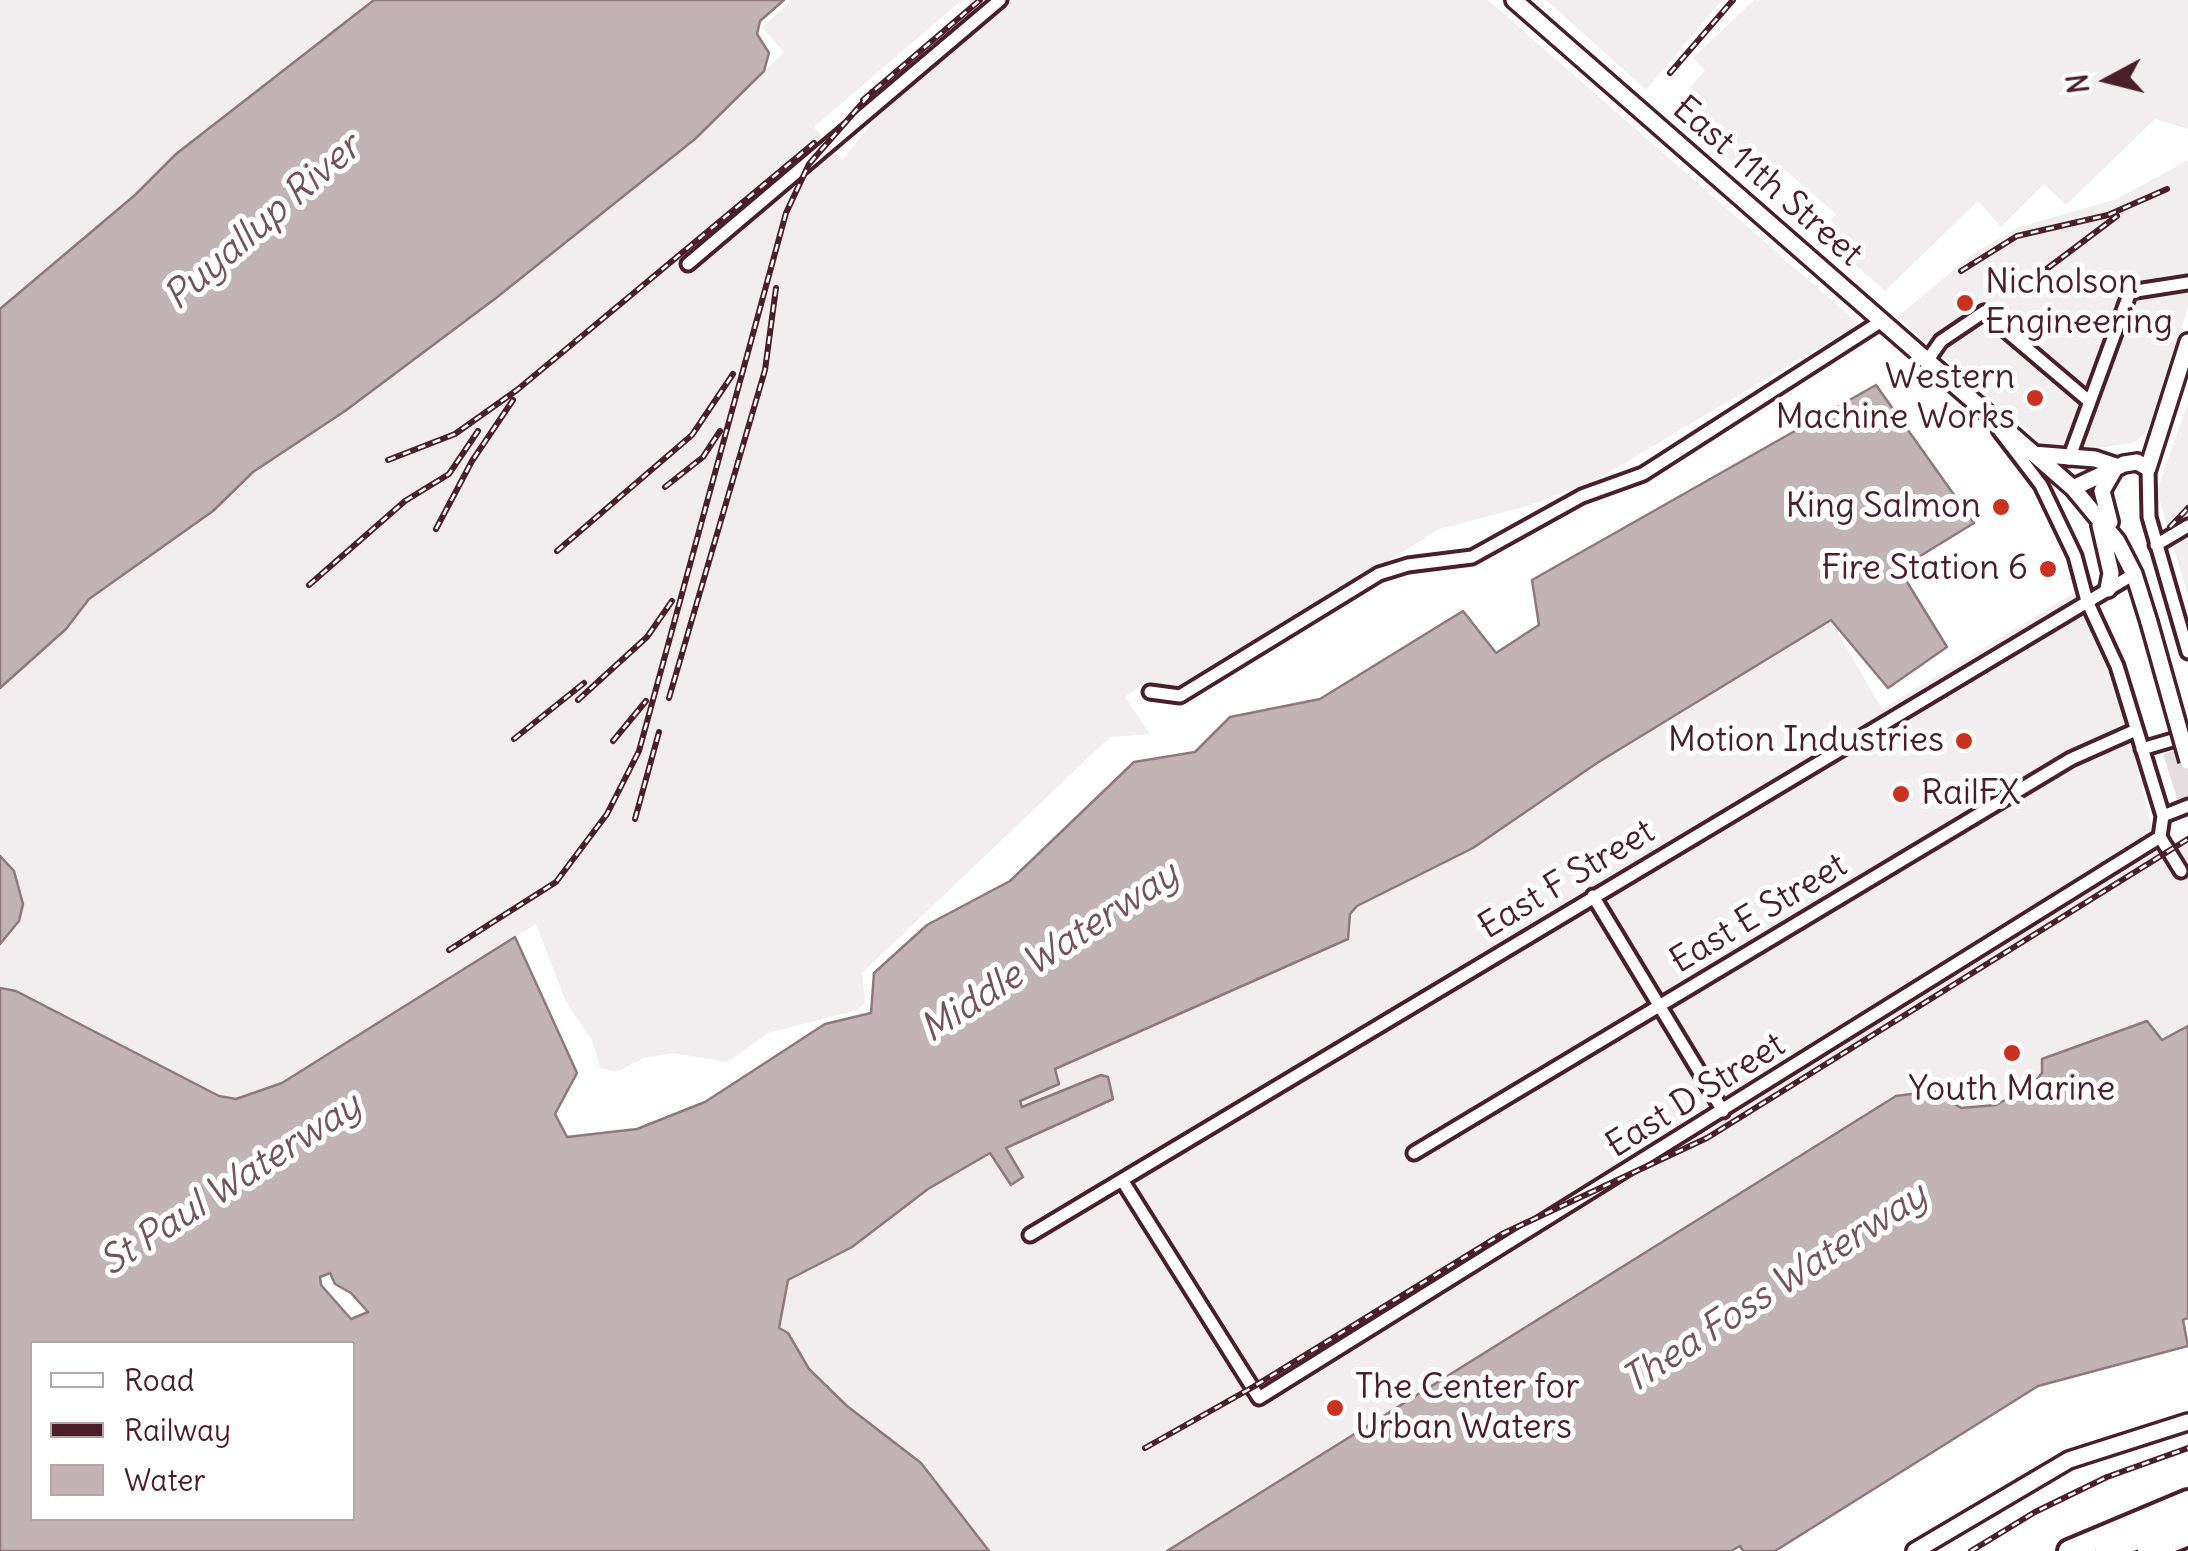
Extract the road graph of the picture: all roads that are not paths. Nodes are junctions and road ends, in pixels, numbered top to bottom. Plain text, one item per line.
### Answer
1 (1000, 0) edge
2 (1514, 0) edge
3 (688, 264) dead end
4 (2188, 283) edge
5 (1880, 322) junction
6 (2188, 342) edge
7 (1927, 361) junction
8 (2090, 402) junction
9 (1981, 409) junction
10 (2033, 454) junction
11 (2069, 459) junction
12 (2116, 466) junction
13 (2148, 468) junction
14 (2072, 488) junction
15 (2085, 500) junction
16 (2188, 526) edge
17 (2118, 541) junction
18 (2156, 544) junction
19 (2134, 574) junction
20 (2108, 589) junction
21 (2087, 602) junction
22 (2188, 652) edge
23 (1150, 692) dead end
24 (2136, 730) junction
25 (2188, 735) edge
26 (2142, 749) junction
27 (2188, 761) edge
28 (2188, 806) edge
29 (2163, 816) junction
30 (2160, 837) junction
31 (2181, 871) dead end
32 (1593, 896) junction
33 (1659, 1006) junction
34 (1722, 1111) junction
35 (1414, 1153) dead end
36 (1122, 1180) junction
37 (1030, 1235) dead end
38 (2188, 1422) edge
39 (2188, 1501) edge
40 (2188, 1520) edge
41 (2188, 1535) edge
42 (1916, 1551) edge
43 (2069, 1551) edge
44 (2106, 1551) edge
45 (2148, 1551) edge

1 - 3 street
2 - 5 street, East 11th Street
4 - 8 street
5 - 7 street, East 11th Street
5 - 23 street
6 - 13 street
7 - 8 street
7 - 9 street, East 11th Street
8 - 11 street
9 - 10 street, East 11th Street
9 - 21 street, East 11th Street
10 - 11 street
10 - 14 street, East 11th Street
11 - 12 street
12 - 13 street
12 - 14 street
12 - 17 street
13 - 18 street
14 - 15 street, East 11th Street
15 - 17 street, East 11th Street
15 - 20 street
16 - 18 street
17 - 19 street, East 11th Street
18 - 22 street
19 - 20 street, East F Street
19 - 27 street, East 11th Street, bridge
20 - 21 street, East F Street
21 - 24 street, East 11th Street
21 - 32 street, East F Street
24 - 26 street, East 11th Street
24 - 33 street, East E Street
25 - 26 street
26 - 29 street, East 11th Street
28 - 29 street
29 - 30 street, East 11th Street
30 - 31 street
30 - 34 street, East D Street
32 - 33 street
32 - 36 street, East F Street
33 - 34 street
33 - 35 street, East E Street
34 - 36 street, East D Street
36 - 37 street, East F Street
38 - 42 street
39 - 43 highway
40 - 44 highway
41 - 45 highway

